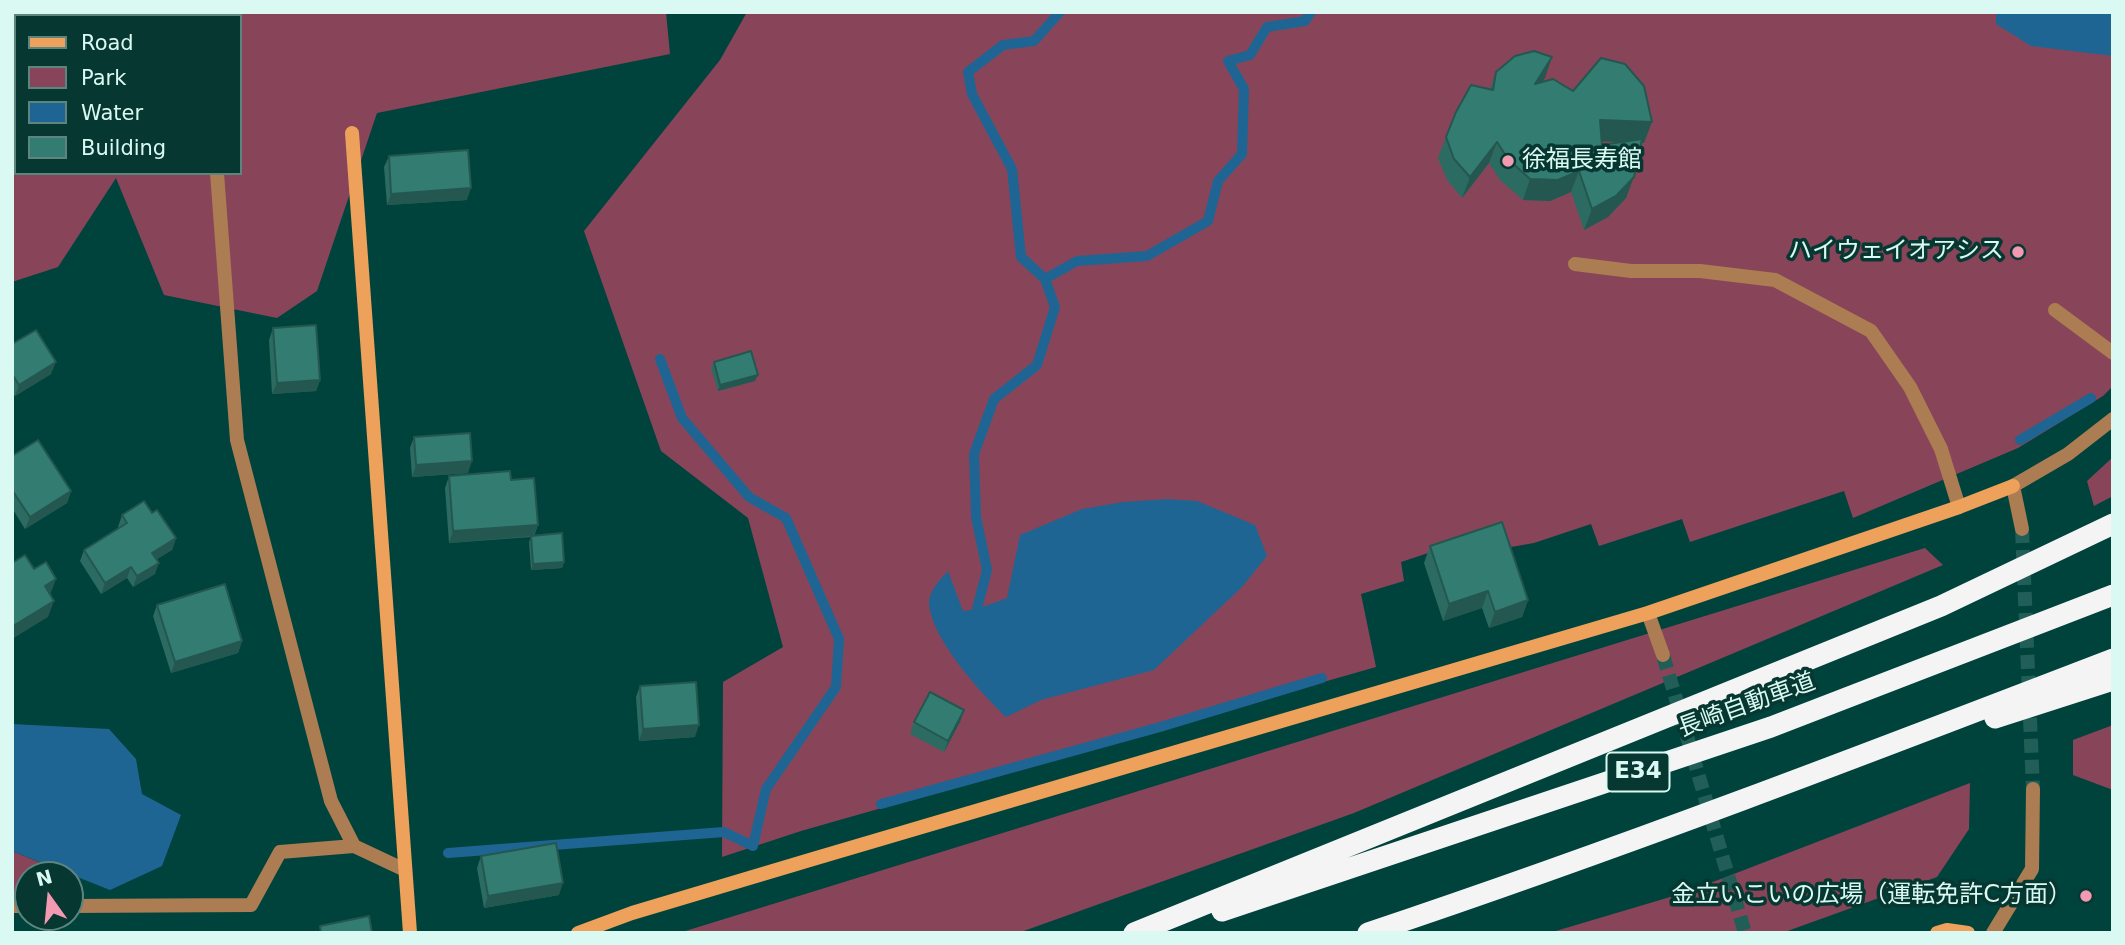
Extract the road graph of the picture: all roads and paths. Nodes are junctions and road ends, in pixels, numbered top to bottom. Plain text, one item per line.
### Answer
1 (352, 133) dead end
2 (217, 175) edge
3 (1575, 264) dead end
4 (2055, 310) dead end
5 (2113, 353) edge
6 (2113, 419) edge
7 (2013, 486) junction
8 (1959, 507) junction
9 (2113, 524) edge
10 (2022, 529) tunnel mouth
11 (2113, 595) edge
12 (1648, 613) junction
13 (1663, 655) tunnel mouth
14 (2113, 659) edge
15 (2113, 680) edge
16 (1788, 784) junction
17 (2033, 789) tunnel mouth
18 (354, 846) junction
19 (405, 870) junction
20 (84, 906) edge
21 (410, 933) edge
22 (578, 933) edge
23 (1134, 933) edge
24 (1156, 933) edge
25 (1368, 933) edge
26 (1937, 933) edge
27 (1968, 933) edge
28 (1993, 933) edge

1 - 19 street
2 - 18 street
3 - 8 street
4 - 5 street
6 - 7 street
7 - 8 street
7 - 10 street
8 - 12 street
9 - 23 highway
11 - 24 highway, 長崎自動車道 / E34
12 - 13 street
12 - 22 street
14 - 16 highway, E34
15 - 16 highway
16 - 25 highway, E34
17 - 28 street
18 - 19 street
18 - 20 street
19 - 21 street
26 - 27 street

